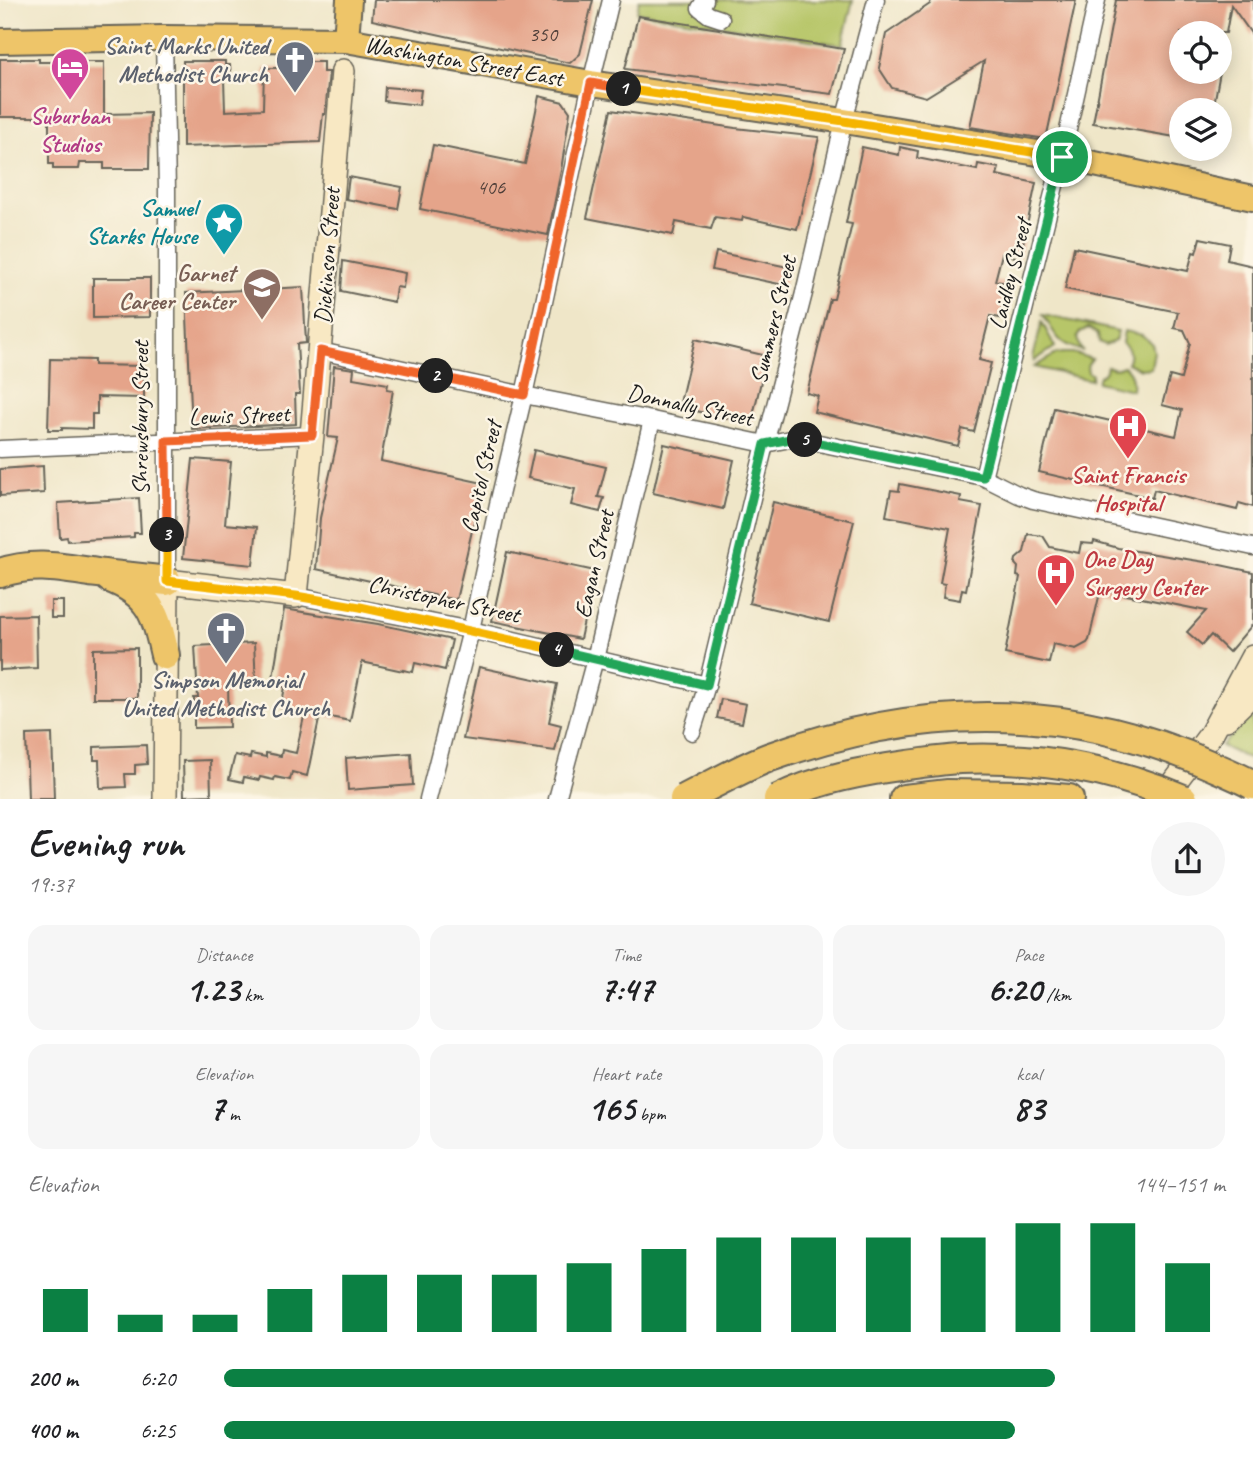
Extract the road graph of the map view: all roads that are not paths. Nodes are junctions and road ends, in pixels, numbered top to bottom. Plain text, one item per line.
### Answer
1 (349, 0) edge
2 (611, 0) edge
3 (705, 0) edge
4 (876, 0) edge
5 (1097, 0) edge
6 (724, 2) dead end
7 (164, 38) junction
8 (346, 40) junction
9 (0, 41) edge
10 (343, 71) joint
11 (591, 83) junction
12 (844, 121) junction
13 (1062, 157) junction
14 (1253, 198) edge
15 (320, 351) junction
16 (524, 395) junction
17 (652, 420) junction
18 (312, 435) junction
19 (166, 441) junction
20 (765, 444) junction
21 (0, 449) edge
22 (983, 477) junction
23 (1253, 547) edge
24 (94, 572) junction
25 (0, 573) edge
26 (167, 581) junction
27 (296, 596) junction
28 (471, 630) junction
29 (165, 655) junction
30 (1253, 656) edge
31 (595, 659) junction
32 (707, 685) junction
33 (1253, 693) edge
34 (692, 732) dead end
35 (1211, 734) junction
36 (1253, 785) edge
37 (165, 799) edge
38 (428, 799) edge
39 (557, 799) edge
40 (684, 799) edge
41 (778, 799) edge
42 (904, 799) edge
43 (1069, 799) edge
44 (1162, 799) edge
45 (1183, 799) edge

1 - 8 main road, Dickinson Street
2 - 11 street, Capitol Street
3 - 6 street
4 - 12 street, Summers Street
5 - 13 street, Laidley Street
7 - 8 main road, Washington Street East
7 - 9 main road, Washington Street East
7 - 19 street, Shrewsbury Street
8 - 10 street, Dickinson Street
8 - 11 main road, Washington Street East
10 - 15 street, Dickinson Street
11 - 12 main road, Washington Street East
11 - 16 street, Capitol Street
12 - 13 main road, Washington Street East
12 - 20 street, Summers Street
13 - 14 main road, Washington Street East
13 - 22 street, Laidley Street
15 - 16 street, Donnally Street
15 - 18 street, Dickinson Street
16 - 17 street, Donnally Street
16 - 28 street, Capitol Street
17 - 20 street, Donnally Street
17 - 31 street, Eagan Street
18 - 19 street, Lewis Street
18 - 27 street, Dickinson Street
19 - 21 street, Lewis Street
19 - 26 street, Shrewsbury Street
20 - 22 street, Donnally Street
20 - 32 street, Summers Street
22 - 23 street, Donnally Street
24 - 25 highway
24 - 26 highway
24 - 29 highway
26 - 27 street, Christopher Street
26 - 29 street, Shrewsbury Street
27 - 28 street, Christopher Street
28 - 31 street, Christopher Street
28 - 38 street, Capitol Street
29 - 37 street, Shrewsbury Street
30 - 35 street
31 - 32 street, Christopher Street
31 - 39 street, Eagan Street
32 - 34 street, Summers Street
33 - 35 street
35 - 44 street
36 - 40 highway, bridge
41 - 45 highway, bridge
42 - 43 highway

